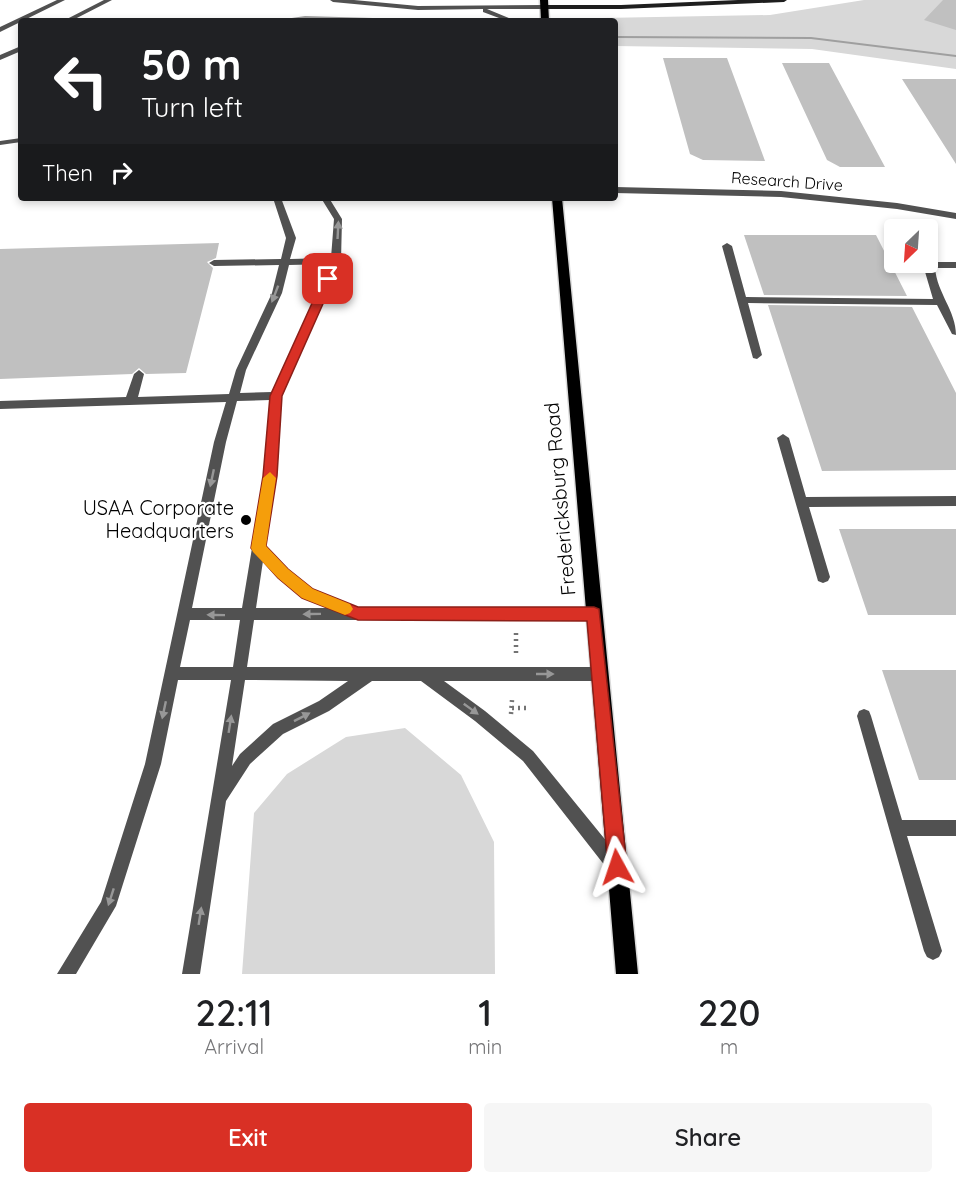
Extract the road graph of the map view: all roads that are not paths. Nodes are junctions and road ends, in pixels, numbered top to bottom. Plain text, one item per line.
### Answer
1 (62, 0) edge
2 (109, 0) edge
3 (335, 0) edge
4 (784, 0) edge
5 (432, 4) edge
6 (544, 4) edge
7 (476, 8) junction
8 (25, 18) edge
9 (72, 18) edge
10 (504, 18) edge
11 (18, 21) edge
12 (0, 30) edge
13 (18, 49) edge
14 (0, 58) edge
15 (18, 140) edge
16 (0, 143) edge
17 (618, 190) edge
18 (278, 201) edge
19 (327, 201) edge
20 (557, 201) edge
21 (956, 216) edge
22 (727, 246) dead end
23 (285, 261) junction
24 (336, 261) junction
25 (214, 262) dead end
26 (938, 265) edge
27 (956, 265) edge
28 (929, 273) edge
29 (742, 300) junction
30 (940, 302) junction
31 (956, 332) edge
32 (756, 355) dead end
33 (139, 374) dead end
34 (276, 396) junction
35 (233, 397) junction
36 (131, 400) junction
37 (0, 405) edge
38 (783, 438) dead end
39 (801, 501) junction
40 (956, 501) edge
41 (258, 548) junction
42 (823, 577) dead end
43 (184, 614) junction
44 (358, 614) junction
45 (594, 614) junction
46 (248, 615) junction
47 (171, 674) junction
48 (238, 674) junction
49 (600, 674) junction
50 (369, 675) junction
51 (424, 675) junction
52 (864, 717) dead end
53 (218, 801) junction
54 (897, 828) junction
55 (956, 828) edge
56 (617, 867) junction
57 (933, 951) dead end
58 (66, 974) edge
59 (190, 974) edge
60 (627, 974) edge

1 - 8 street
2 - 9 street
3 - 5 street
4 - 6 street
5 - 7 street
6 - 7 street
7 - 10 street
11 - 12 street
13 - 14 street
15 - 16 street
17 - 21 street, Research Drive
18 - 23 street
24 -> 19 street
20 - 45 main road, Fredericksburg Road
22 - 29 street
23 - 24 street
23 - 25 street
23 -> 35 street
24 - 34 street
26 - 27 street
28 - 30 street
29 - 30 street
29 - 32 street
30 - 31 street
33 - 36 street
34 - 35 street
34 - 41 street
35 - 36 street
35 -> 43 street
36 - 37 street
38 - 39 street
39 - 40 street
39 - 42 street
41 - 44 street
41 - 46 street
46 -> 43 street
43 - 47 street
44 - 45 street
44 -> 46 street
45 - 49 main road, Fredericksburg Road
46 - 48 street
47 - 48 street
47 -> 58 street
48 - 50 street
53 -> 48 street
51 -> 49 street
49 - 56 main road, Fredericksburg Road
50 - 51 street
53 -> 50 street
51 -> 56 street
52 - 54 street
59 -> 53 street
54 - 55 street
54 - 57 street
56 - 60 main road, Fredericksburg Road

